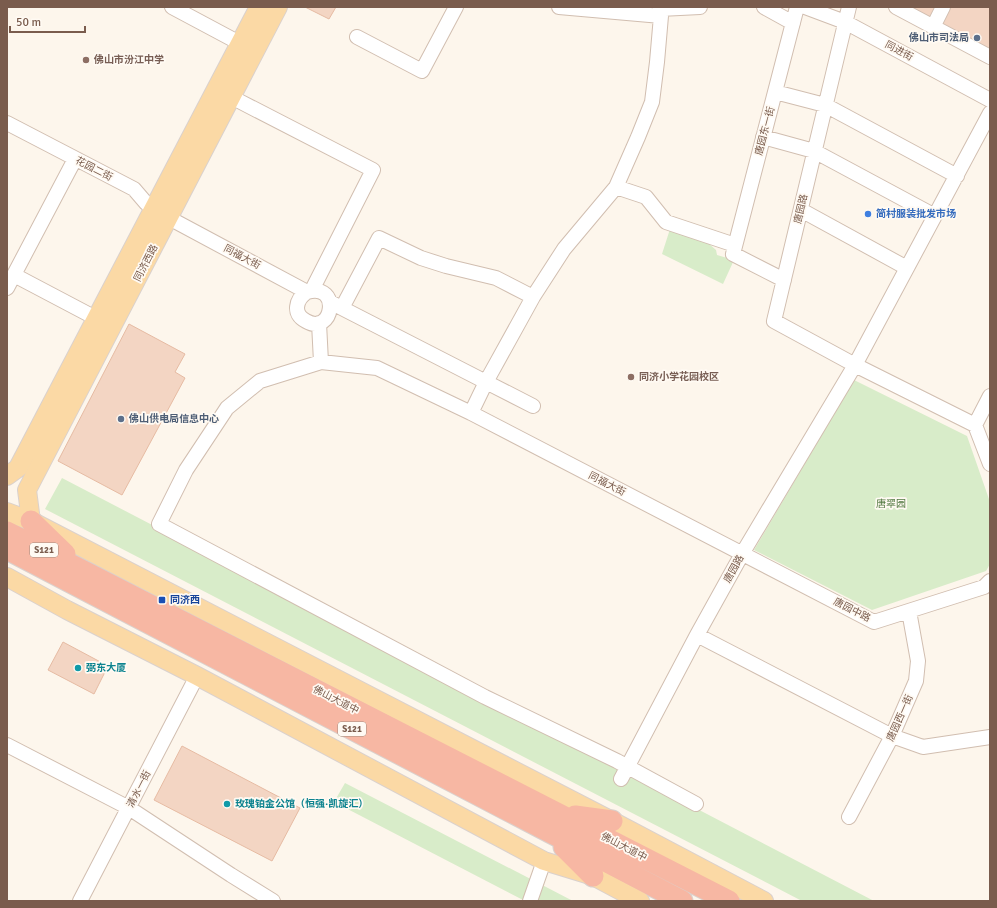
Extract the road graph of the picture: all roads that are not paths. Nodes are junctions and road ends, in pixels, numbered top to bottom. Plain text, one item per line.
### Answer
1 (172, 7) edge
2 (248, 7) edge
3 (259, 7) edge
4 (278, 7) edge
5 (288, 7) edge
6 (456, 7) edge
7 (559, 7) edge
8 (700, 7) edge
9 (764, 7) edge
10 (797, 7) edge
11 (805, 7) edge
12 (849, 7) edge
13 (896, 7) edge
14 (943, 7) edge
15 (660, 11) edge
16 (845, 22) junction
17 (793, 23) junction
18 (933, 27) junction
19 (357, 37) dead end
20 (232, 39) junction
21 (990, 57) edge
22 (775, 92) junction
23 (990, 100) edge
24 (239, 101) junction
25 (825, 105) junction
26 (990, 113) edge
27 (7, 123) edge
28 (763, 138) junction
29 (814, 151) junction
30 (75, 159) junction
31 (956, 176) junction
32 (616, 187) junction
33 (150, 206) junction
34 (800, 210) junction
35 (934, 216) junction
36 (172, 220) junction
37 (734, 249) junction
38 (907, 268) junction
39 (14, 275) junction
40 (784, 280) junction
41 (7, 288) edge
42 (310, 291) junction
43 (533, 297) junction
44 (336, 305) junction
45 (88, 314) junction
46 (319, 323) junction
47 (109, 350) junction
48 (94, 362) junction
49 (321, 362) junction
50 (855, 365) junction
51 (93, 380) junction
52 (486, 382) junction
53 (990, 396) edge
54 (533, 406) dead end
55 (471, 413) junction
56 (975, 425) junction
57 (990, 464) edge
58 (12, 472) edge
59 (33, 480) junction
60 (7, 512) edge
61 (31, 521) junction
62 (7, 532) edge
63 (12, 553) edge
64 (742, 554) junction
65 (80, 568) junction
66 (7, 577) edge
67 (990, 582) edge
68 (909, 611) junction
69 (697, 635) junction
70 (197, 676) junction
71 (892, 736) junction
72 (990, 737) edge
73 (7, 745) edge
74 (625, 773) junction
75 (696, 804) dead end
76 (129, 808) junction
77 (559, 814) junction
78 (849, 817) dead end
79 (612, 821) junction
80 (550, 833) junction
81 (544, 861) junction
82 (593, 876) junction
83 (80, 901) edge
84 (273, 901) edge
85 (530, 901) edge
86 (640, 901) edge
87 (682, 901) edge
88 (729, 901) edge
89 (764, 901) edge

1 - 20 street
2 - 20 main road
3 - 33 main road, 同济西路
4 - 36 main road, 同济西路
5 - 24 main road
6 - 19 street
7 - 15 street
8 - 15 street
9 - 17 street
10 - 17 street, 唐园东一街
11 - 16 street, 同进街
12 - 16 street, 唐园路
13 - 18 street
14 - 18 street
15 - 32 street
16 - 23 street, 同进街
16 - 25 street, 唐园路
17 - 22 street, 唐园东一街
18 - 21 street
20 - 33 main road
22 - 25 street
22 - 28 street, 唐园东一街
24 - 36 main road
24 - 42 street
25 - 29 street, 唐园路
25 - 31 street
26 - 31 street, 唐园路
27 - 30 street, 花园二街
28 - 29 street
28 - 37 street, 唐园东一街
29 - 34 street, 唐园路
29 - 35 street
30 - 33 street, 花园二街
30 - 39 street
31 - 35 street, 唐园路
32 - 37 street
32 - 43 street
33 - 36 street, 花园二街
33 - 45 main road
33 - 58 main road, 同济西路
34 - 38 street
34 - 40 street, 唐园路
35 - 38 street, 唐园路
36 - 42 street, 同福大街
36 - 47 main road
36 - 48 main road, 同济西路
37 - 40 street
38 - 50 street, 唐园路
39 - 41 street
39 - 45 street
40 - 50 street, 唐园路
42 - 44 street, 同福大街
42 - 46 street
43 - 44 street
43 - 52 street
44 - 46 street
44 - 52 street, 同福大街
45 - 58 main road
46 - 49 street
47 - 48 main road
47 - 51 main road
48 - 51 main road
48 - 59 main road, 同济西路
49 - 55 street, 同福大街
49 - 74 street
50 - 56 street
50 - 64 street, 唐园路
51 - 59 main road
52 - 54 street, 同福大街
52 - 55 street
53 - 56 street
55 - 64 street, 同福大街
56 - 57 street
59 - 61 main road, 同济西路
60 - 61 main road
61 - 65 highway
61 - 79 main road
62 - 65 highway, 佛山大道中 / S121
63 - 80 highway, 佛山大道中 / S121
64 - 68 street, 唐园中路
64 - 69 street, 唐园路
65 - 77 highway, 佛山大道中 / S121
66 - 70 main road
67 - 68 street, 唐园中路
68 - 71 street, 唐园西一街
69 - 71 street
69 - 74 street, 唐园路
70 - 76 street, 清水一街
70 - 81 main road
71 - 72 street
71 - 78 street, 唐园西一街
73 - 76 street
74 - 75 street
76 - 83 street, 清水一街
76 - 84 street
77 - 79 highway
77 - 88 highway, 佛山大道中 / S121
79 - 89 main road
80 - 82 highway
80 - 87 highway, 佛山大道中 / S121
81 - 82 main road
81 - 85 street
82 - 86 main road

